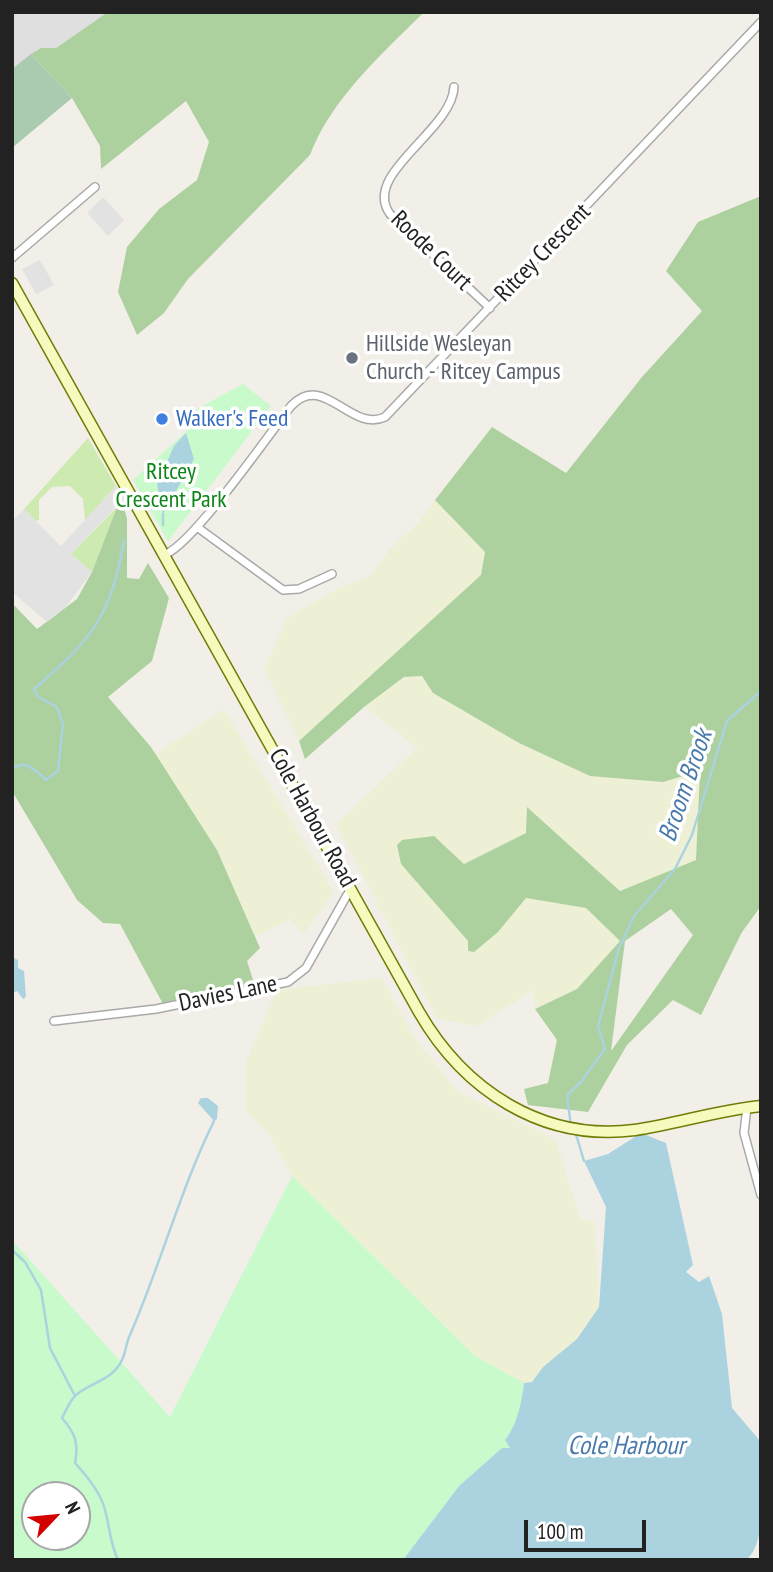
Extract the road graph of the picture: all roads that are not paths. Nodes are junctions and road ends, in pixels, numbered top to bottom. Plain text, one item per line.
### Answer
1 (761, 22) edge
2 (454, 87) dead end
3 (95, 187) dead end
4 (12, 258) edge
5 (12, 283) edge
6 (490, 308) junction
7 (197, 527) junction
8 (166, 554) junction
9 (332, 574) dead end
10 (351, 887) junction
11 (54, 1021) dead end
12 (761, 1106) edge
13 (747, 1107) junction
14 (761, 1195) edge

1 - 6 street, Ritcey Crescent
2 - 6 street, Roode Court
3 - 4 street
5 - 8 main road, Cole Harbour Road
6 - 7 street, Ritcey Crescent
7 - 8 street, Ritcey Crescent
7 - 9 street
8 - 10 main road, Cole Harbour Road
10 - 11 street, Davies Lane
10 - 13 main road, Cole Harbour Road
12 - 13 main road, Cole Harbour Road
13 - 14 street

